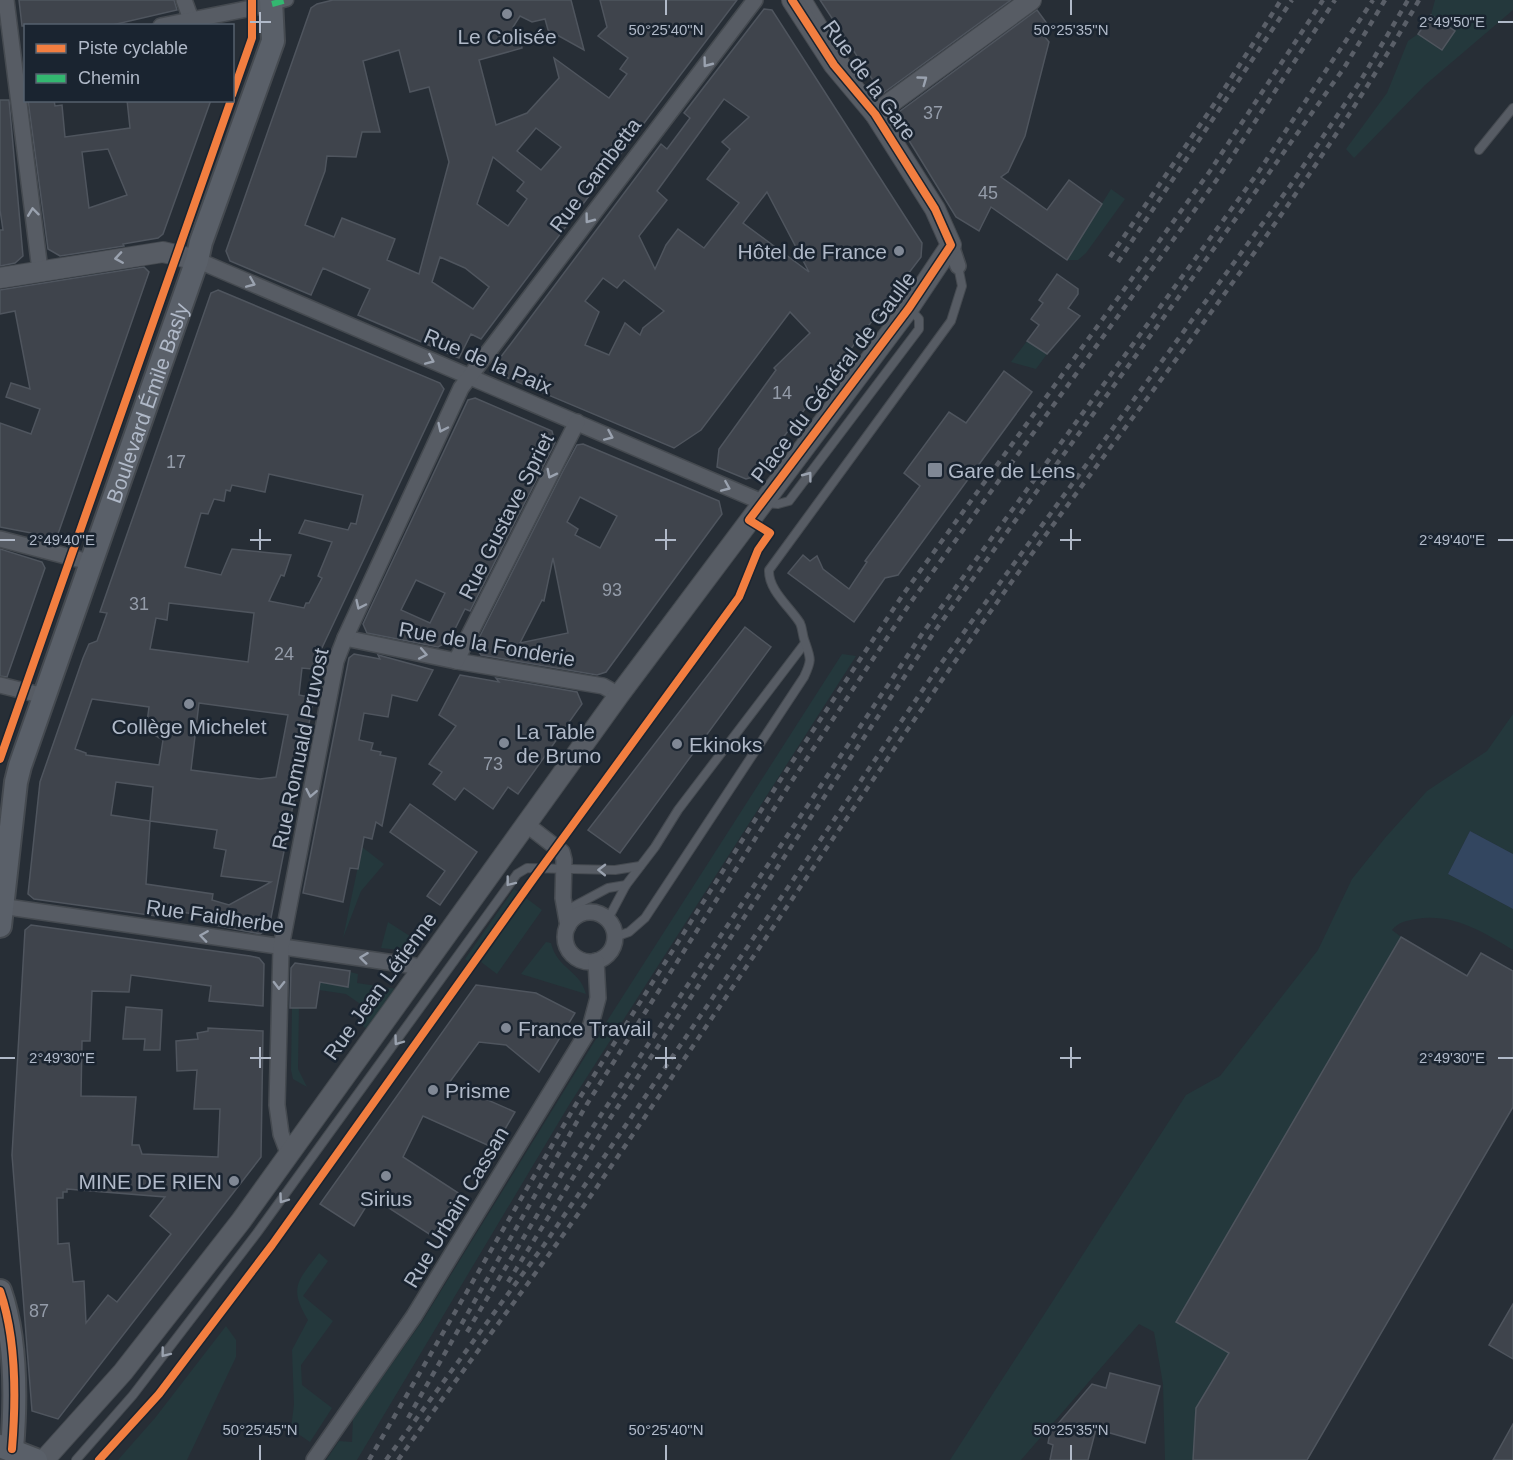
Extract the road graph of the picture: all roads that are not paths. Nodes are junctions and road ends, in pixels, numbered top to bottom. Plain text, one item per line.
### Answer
1 (6, 0) edge
2 (184, 0) edge
3 (755, 0) edge
4 (792, 0) edge
5 (808, 0) edge
6 (1031, 0) edge
7 (276, 1) edge
8 (191, 19) junction
9 (169, 24) edge
10 (13, 59) edge
11 (1513, 108) edge
12 (875, 114) junction
13 (1479, 150) dead end
14 (951, 245) junction
15 (197, 260) junction
16 (958, 266) joint
17 (40, 270) junction
18 (0, 278) edge
19 (469, 376) junction
20 (577, 422) junction
21 (762, 502) junction
22 (742, 529) joint
23 (0, 539) edge
24 (93, 563) junction
25 (345, 638) junction
26 (805, 643) junction
27 (456, 661) junction
28 (0, 685) edge
29 (619, 695) junction
30 (44, 696) junction
31 (526, 824) junction
32 (640, 866) junction
33 (564, 869) junction
34 (626, 885) junction
35 (1, 913) edge
36 (566, 918) junction
37 (608, 919) junction
38 (615, 938) junction
39 (281, 947) junction
40 (597, 961) junction
41 (422, 967) junction
42 (289, 1155) junction
43 (0, 1291) edge
44 (6, 1448) edge
45 (36, 1460) edge
46 (44, 1460) edge
47 (76, 1460) edge
48 (314, 1460) edge

1 - 10 street
2 - 8 street
3 -> 19 street, Rue Gambetta
4 - 12 street, Rue de la Gare
5 - 12 lane
12 -> 6 street
7 - 8 street
7 - 15 main road, Boulevard Émile Basly
8 - 9 street
17 -> 10 street
11 - 13 lane
12 - 14 street, Rue de la Gare
14 - 16 street
14 - 21 street, Place du Général de Gaulle
15 -> 17 street
15 -> 19 street, Rue de la Paix
15 - 24 main road, Boulevard Émile Basly
16 - 26 lane
17 - 18 street
19 - 20 street, Rue de la Paix
19 -> 25 street, Rue Romuald Pruvost
20 -> 21 street, Rue de la Paix
20 -> 27 street, Rue Gustave Spriet
21 - 22 street, Place du Général de Gaulle
22 - 29 street, Rue Jean Létienne
23 - 24 street
24 - 30 main road, Boulevard Émile Basly
25 -> 27 street, Rue de la Fonderie
25 -> 39 street, Rue Romuald Pruvost
26 - 32 lane
26 - 38 lane
27 - 29 street, Rue de la Fonderie
28 - 30 street
29 - 31 street, Rue Jean Létienne
30 - 35 main road, Boulevard Émile Basly
31 - 33 street
31 - 41 street, Rue Jean Létienne
32 -> 33 lane
32 - 34 lane
33 - 36 street
33 -> 47 lane
34 - 36 lane
34 - 37 lane
39 -> 35 street, Rue Faidherbe
36 - 37 street
36 - 40 street
37 - 38 street
38 - 40 street
41 -> 39 street, Rue Faidherbe
39 -> 42 street, Rue Romuald Pruvost
40 - 48 street, Rue Urbain Cassan
41 - 42 street, Rue Jean Létienne
42 - 46 street, Rue Jean Létienne
43 - 44 main road
44 - 45 main road

